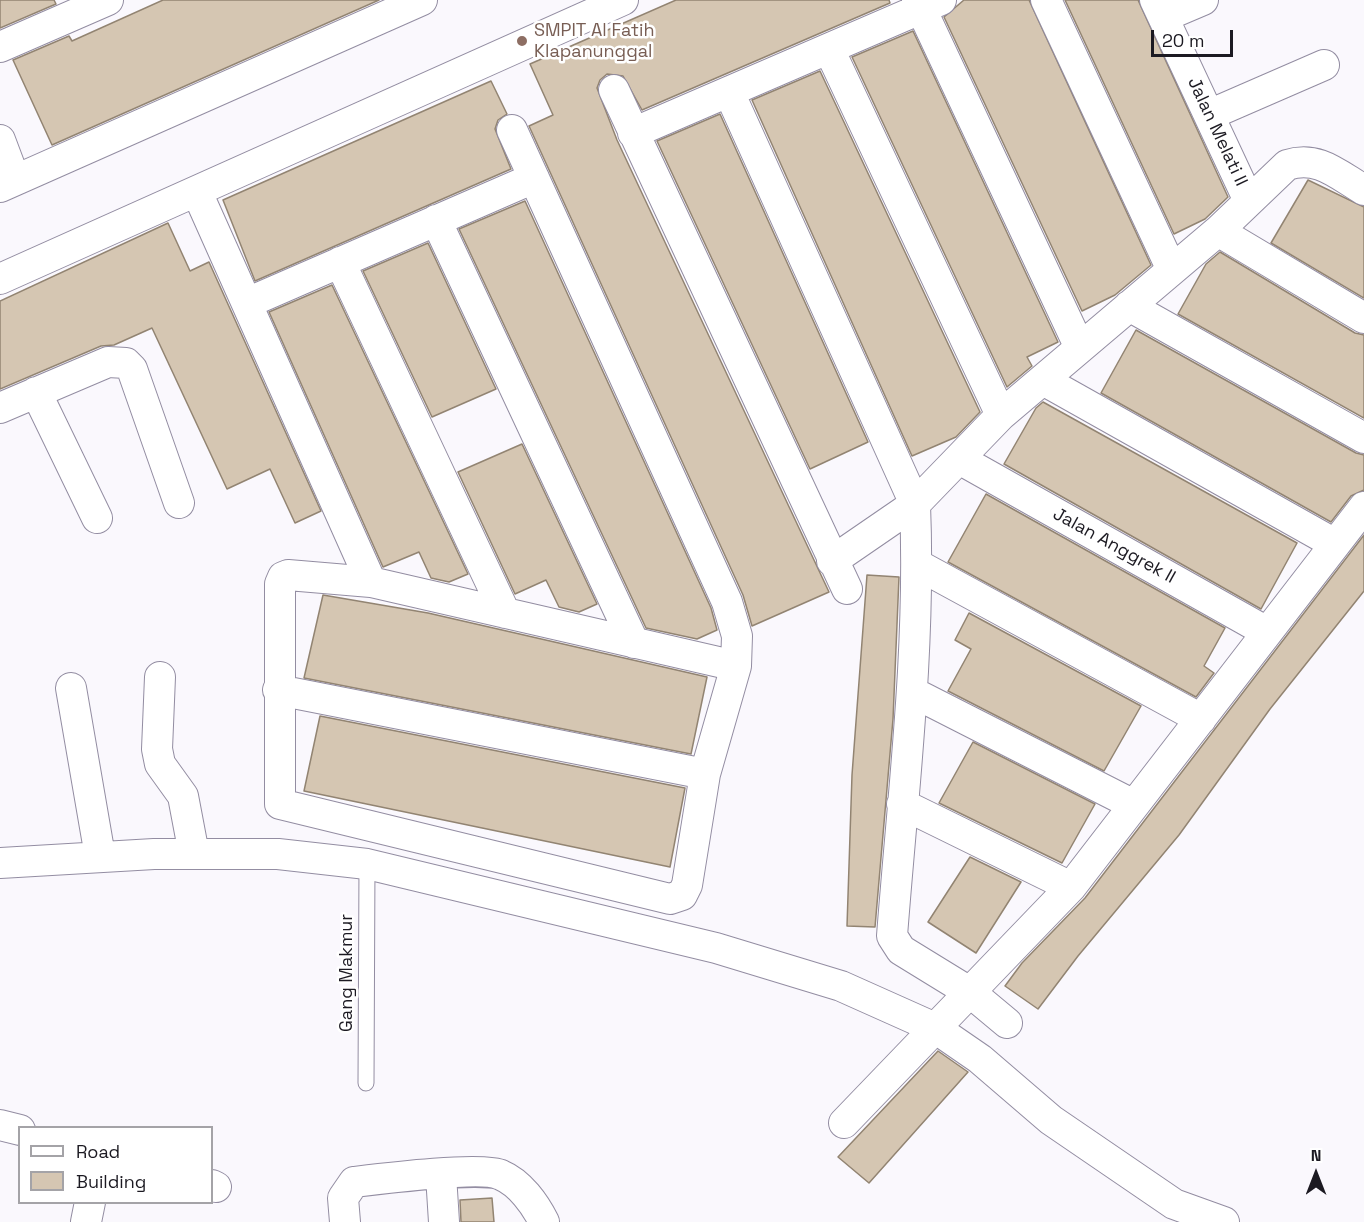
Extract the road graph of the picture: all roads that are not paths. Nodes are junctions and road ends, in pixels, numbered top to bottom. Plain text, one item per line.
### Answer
1 (108, 0) edge
2 (422, 0) edge
3 (623, 0) edge
4 (1046, 0) edge
5 (1203, 0) edge
6 (927, 3) edge
7 (66, 8) edge
8 (1159, 8) edge
9 (0, 47) edge
10 (829, 49) junction
11 (1324, 65) dead end
12 (614, 90) dead end
13 (729, 92) junction
14 (1209, 115) junction
15 (512, 130) dead end
16 (633, 133) junction
17 (0, 140) edge
18 (534, 178) junction
19 (8, 184) edge
20 (1364, 190) edge
21 (197, 192) junction
22 (1248, 199) junction
23 (436, 220) junction
24 (1218, 231) junction
25 (340, 262) junction
26 (1172, 270) junction
27 (0, 279) edge
28 (247, 303) junction
29 (1129, 306) junction
30 (1364, 318) edge
31 (1080, 348) junction
32 (1043, 380) junction
33 (36, 392) junction
34 (0, 408) edge
35 (1001, 415) junction
36 (1364, 438) edge
37 (961, 460) junction
38 (178, 503) dead end
39 (915, 504) junction
40 (1364, 507) edge
41 (97, 518) dead end
42 (1335, 544) junction
43 (832, 561) junction
44 (918, 565) junction
45 (371, 582) junction
46 (847, 589) dead end
47 (505, 613) junction
48 (1267, 632) junction
49 (634, 642) junction
50 (736, 666) junction
51 (160, 677) dead end
52 (71, 688) dead end
53 (278, 690) junction
54 (914, 693) junction
55 (1201, 718) junction
56 (705, 774) junction
57 (902, 804) junction
58 (1134, 805) junction
59 (194, 854) junction
60 (100, 856) junction
61 (0, 863) edge
62 (367, 864) junction
63 (1071, 887) junction
64 (971, 993) junction
65 (1007, 1023) dead end
66 (934, 1028) junction
67 (366, 1083) dead end
68 (844, 1124) dead end
69 (0, 1125) edge
70 (18, 1130) edge
71 (441, 1175) junction
72 (90, 1204) edge
73 (86, 1222) edge
74 (345, 1222) edge
75 (444, 1222) edge
76 (544, 1222) edge
77 (1224, 1222) edge

1 - 7 street
2 - 19 street
3 - 21 street
4 - 26 street
5 - 8 street
6 - 10 street
6 - 31 street
7 - 9 street
8 - 14 street, Jalan Melati II
10 - 13 street
10 - 35 street
11 - 14 street
12 - 16 street
13 - 16 street
13 - 39 street
14 - 22 street, Jalan Melati II
15 - 18 street
16 - 43 street
17 - 19 street
18 - 23 street
18 - 50 street
20 - 22 street
21 - 27 street
21 - 28 street
22 - 24 street
23 - 25 street
23 - 49 street
24 - 26 street
24 - 30 street
25 - 28 street
25 - 47 street
26 - 29 street
28 - 45 street
29 - 31 street
29 - 36 street
31 - 32 street
32 - 35 street
32 - 42 street
33 - 34 street
33 - 38 street
33 - 41 street
35 - 37 street
37 - 39 street
37 - 48 street, Jalan Anggrek II
39 - 43 street
39 - 44 street
40 - 42 street
42 - 48 street
43 - 46 street
44 - 54 street
44 - 55 street
45 - 47 street
45 - 53 street
47 - 49 street
48 - 55 street
49 - 50 street
50 - 56 street
51 - 59 street
52 - 60 street
53 - 56 street
53 - 56 street
54 - 57 street
54 - 58 street
55 - 58 street
57 - 63 street
57 - 64 street
58 - 63 street
59 - 60 street
59 - 62 street
60 - 61 street
62 - 66 street
62 - 67 lane, Gang Makmur
63 - 64 street
64 - 65 street
64 - 66 street
66 - 68 street
66 - 77 street
69 - 70 street
71 - 74 street
71 - 75 street
71 - 76 street
72 - 73 street

